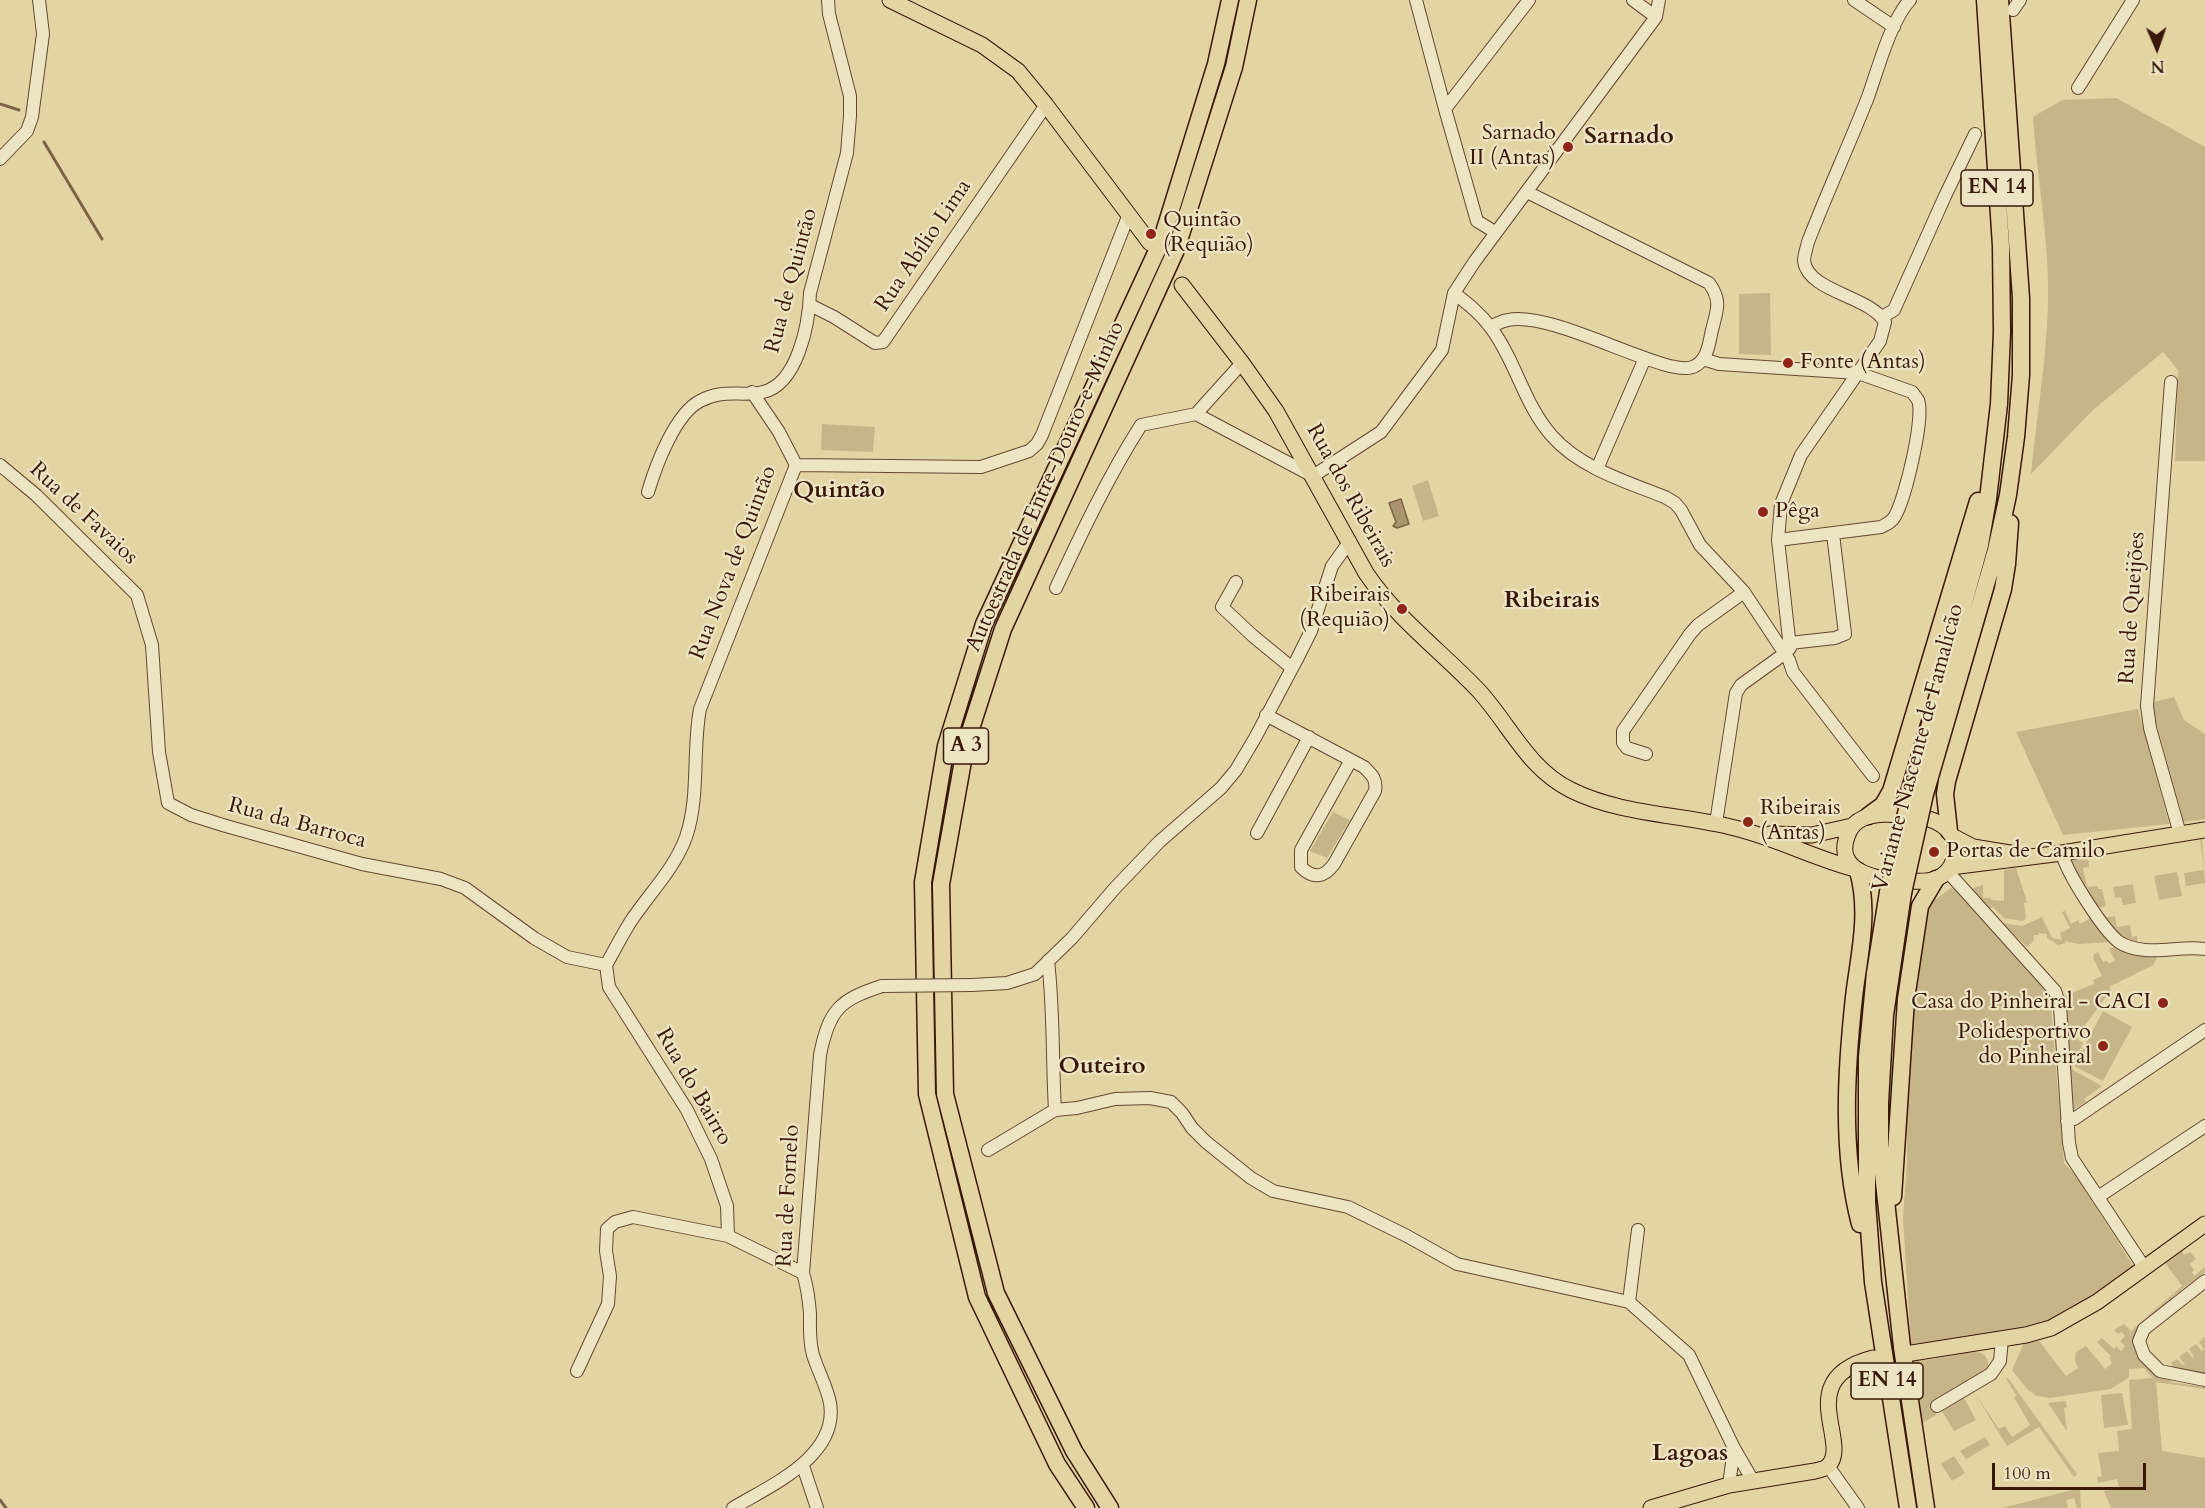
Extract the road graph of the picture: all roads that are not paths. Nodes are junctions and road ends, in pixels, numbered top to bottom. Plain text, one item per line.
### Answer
1 (39, 0) edge
2 (828, 0) edge
3 (890, 0) edge
4 (1230, 0) edge
5 (1248, 0) edge
6 (1416, 0) edge
7 (1529, 0) edge
8 (1633, 0) edge
9 (1659, 0) edge
10 (1854, 0) edge
11 (1910, 0) edge
12 (1985, 0) edge
13 (2133, 0) edge
14 (2011, 3) edge
15 (1656, 17) junction
16 (1894, 27) junction
17 (2078, 88) dead end
18 (1046, 105) junction
19 (1444, 109) junction
20 (1975, 134) dead end
21 (0, 159) edge
22 (1527, 192) junction
23 (1129, 214) junction
24 (1495, 232) junction
25 (1150, 243) dead end
26 (1182, 285) dead end
27 (1454, 293) junction
28 (810, 305) junction
29 (1882, 317) junction
30 (1491, 327) junction
31 (1645, 358) junction
32 (1703, 359) junction
33 (1242, 363) junction
34 (1858, 373) junction
35 (2171, 382) dead end
36 (752, 392) junction
37 (1196, 414) junction
38 (1995, 446) junction
39 (0, 465) edge
40 (796, 465) junction
41 (1597, 469) junction
42 (1313, 476) junction
43 (648, 492) dead end
44 (2008, 495) junction
45 (1833, 534) junction
46 (1778, 540) junction
47 (1350, 541) junction
48 (1236, 582) dead end
49 (1056, 588) dead end
50 (1743, 592) junction
51 (137, 595) joint
52 (1787, 649) junction
53 (1292, 668) junction
54 (1266, 715) junction
55 (1309, 737) junction
56 (1646, 754) dead end
57 (1351, 760) junction
58 (1873, 776) dead end
59 (1918, 793) junction
60 (1868, 816) junction
61 (1716, 823) junction
62 (1852, 826) junction
63 (2205, 830) edge
64 (1257, 833) dead end
65 (1951, 833) junction
66 (1760, 834) junction
67 (2180, 834) junction
68 (2062, 853) junction
69 (2028, 856) junction
70 (1856, 870) junction
71 (1945, 873) junction
72 (1895, 892) junction
73 (2205, 949) edge
74 (1048, 962) junction
75 (606, 965) junction
76 (2205, 1030) edge
77 (1055, 1110) junction
78 (2067, 1121) junction
79 (2205, 1126) edge
80 (988, 1150) dead end
81 (2098, 1197) junction
82 (2205, 1224) edge
83 (1638, 1230) dead end
84 (728, 1236) junction
85 (1889, 1240) junction
86 (1869, 1253) junction
87 (2144, 1267) junction
88 (803, 1273) junction
89 (2205, 1281) edge
90 (1629, 1302) junction
91 (2002, 1339) junction
92 (1912, 1353) dead end
93 (1873, 1358) dead end
94 (577, 1371) dead end
95 (2205, 1380) edge
96 (1937, 1406) dead end
97 (1734, 1448) junction
98 (1830, 1463) junction
99 (803, 1466) junction
100 (1753, 1481) junction
101 (1729, 1485) junction
102 (733, 1508) edge
103 (817, 1508) edge
104 (1086, 1508) edge
105 (1110, 1508) edge
106 (1651, 1508) edge
107 (1858, 1508) edge
108 (1908, 1508) edge
109 (1926, 1508) edge

1 - 21 street
2 - 28 street, Rua de Quintão
3 - 18 main road
4 - 104 highway, Autoestrada de Entre-Douro-e-Minho / A 3
5 - 105 highway, Autoestrada de Entre-Douro-e-Minho / A 3
6 - 19 street
7 - 19 street
8 - 15 street
9 - 15 street
10 - 16 street
11 - 16 street
12 - 38 highway, Variante Nascente de Famalicão / EN 14
13 - 17 street
14 - 44 highway, Variante Nascente de Famalicão / EN 14
15 - 22 street
16 - 29 street
18 - 23 main road
18 - 28 street, Rua Abílio Lima
19 - 24 street
20 - 29 street
22 - 24 street
22 - 32 street
23 - 25 main road
23 - 40 street, Rua Nova de Quintão
24 - 27 street
26 - 33 main road, Rua dos Ribeirais
27 - 30 street
27 - 42 street
28 - 36 street, Rua de Quintão
29 - 34 street
30 - 31 street
30 - 41 street
31 - 32 street
31 - 41 street
32 - 34 street
33 - 37 street
33 - 42 main road, Rua dos Ribeirais
34 - 45 street
34 - 46 street
35 - 67 street, Rua de Queijões
36 - 40 street
36 - 43 street, Rua de Quintão
37 - 42 street
37 - 49 street
38 - 59 highway, Variante Nascente de Famalicão / EN 14
38 - 60 highway
39 - 51 street, Rua de Favaios
40 - 75 street, Rua Nova de Quintão
41 - 50 street
42 - 47 main road, Rua dos Ribeirais
44 - 59 highway, Variante Nascente de Famalicão / EN 14
44 - 65 highway
45 - 46 street
45 - 52 street
46 - 52 street
47 - 53 street, Rua de Fornelo
47 - 61 main road, Rua dos Ribeirais
48 - 53 street
50 - 52 street
50 - 56 street
51 - 75 street, Rua da Barroca
52 - 58 street
52 - 61 street
53 - 54 street, Rua de Fornelo
54 - 55 street
54 - 74 street, Rua de Fornelo
55 - 57 street
55 - 64 street
57 - 57 street
59 - 72 highway, Variante Nascente de Famalicão / EN 14, bridge
60 - 62 main road
60 - 65 main road
61 - 66 main road, Rua dos Ribeirais
62 - 66 main road
62 - 70 main road
63 - 67 main road
65 - 69 main road
65 - 71 main road
66 - 70 main road
67 - 68 main road
68 - 69 main road
68 - 73 street
69 - 71 main road
70 - 71 main road
70 - 86 highway
71 - 78 street
71 - 85 highway
72 - 85 highway, Variante Nascente de Famalicão / EN 14
72 - 86 highway, Variante Nascente de Famalicão / EN 14
74 - 77 street
74 - 88 street, Rua de Fornelo, bridge
75 - 84 street, Rua do Bairro
76 - 78 street
77 - 80 street
77 - 90 street
78 - 81 street
79 - 81 street
81 - 87 street
82 - 87 main road
83 - 90 street
84 - 88 street
84 - 94 street
85 - 109 highway, Variante Nascente de Famalicão / EN 14
86 - 108 highway, Variante Nascente de Famalicão / EN 14
87 - 91 main road
88 - 99 street, Rua de Fornelo
89 - 95 street
90 - 97 street
91 - 92 main road
91 - 96 street
93 - 98 main road
97 - 100 street
97 - 101 street
98 - 100 main road
98 - 107 street
99 - 102 street
99 - 103 street
100 - 101 main road
101 - 106 main road

